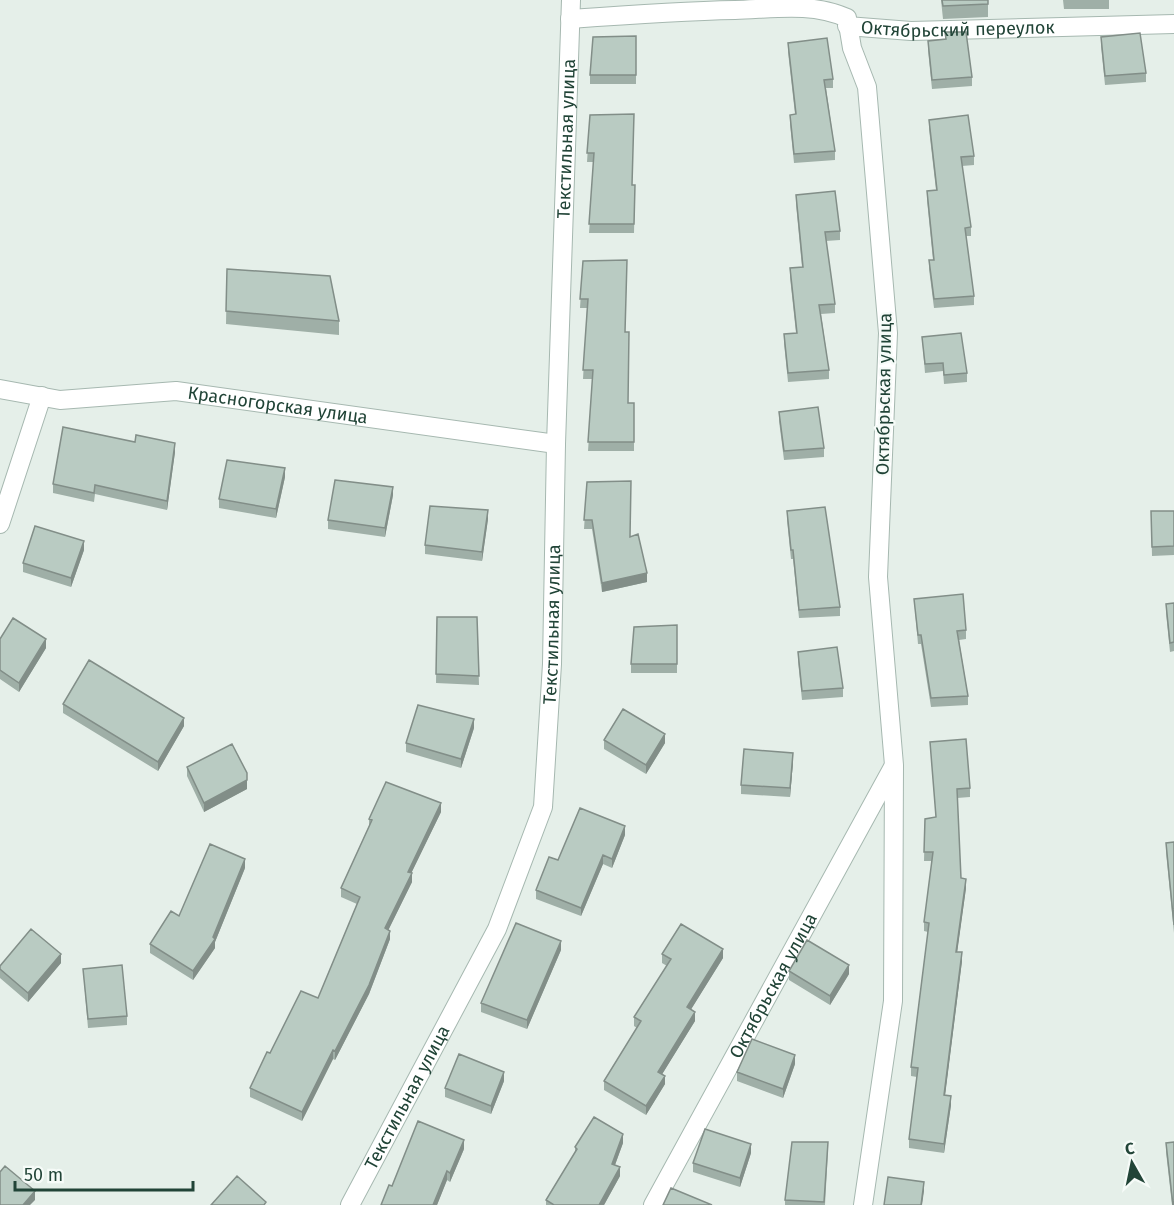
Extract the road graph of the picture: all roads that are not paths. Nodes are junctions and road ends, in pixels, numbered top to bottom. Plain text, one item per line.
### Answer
1 (571, 0) edge
2 (570, 20) junction
3 (1174, 24) edge
4 (847, 26) junction
5 (0, 389) edge
6 (42, 396) junction
7 (556, 444) junction
8 (0, 524) edge
9 (894, 765) junction
10 (350, 1205) edge
11 (653, 1205) edge
12 (863, 1205) edge

1 - 2 street, Текстильная улица
2 - 4 street, Октябрьский переулок
2 - 7 street, Текстильная улица
3 - 4 street, Октябрьский переулок
4 - 9 street, Октябрьская улица
5 - 6 street, Красногорская улица
6 - 7 street, Красногорская улица
6 - 8 street
7 - 10 street, Текстильная улица
9 - 11 street, Октябрьская улица
9 - 12 street, Октябрьская улица

